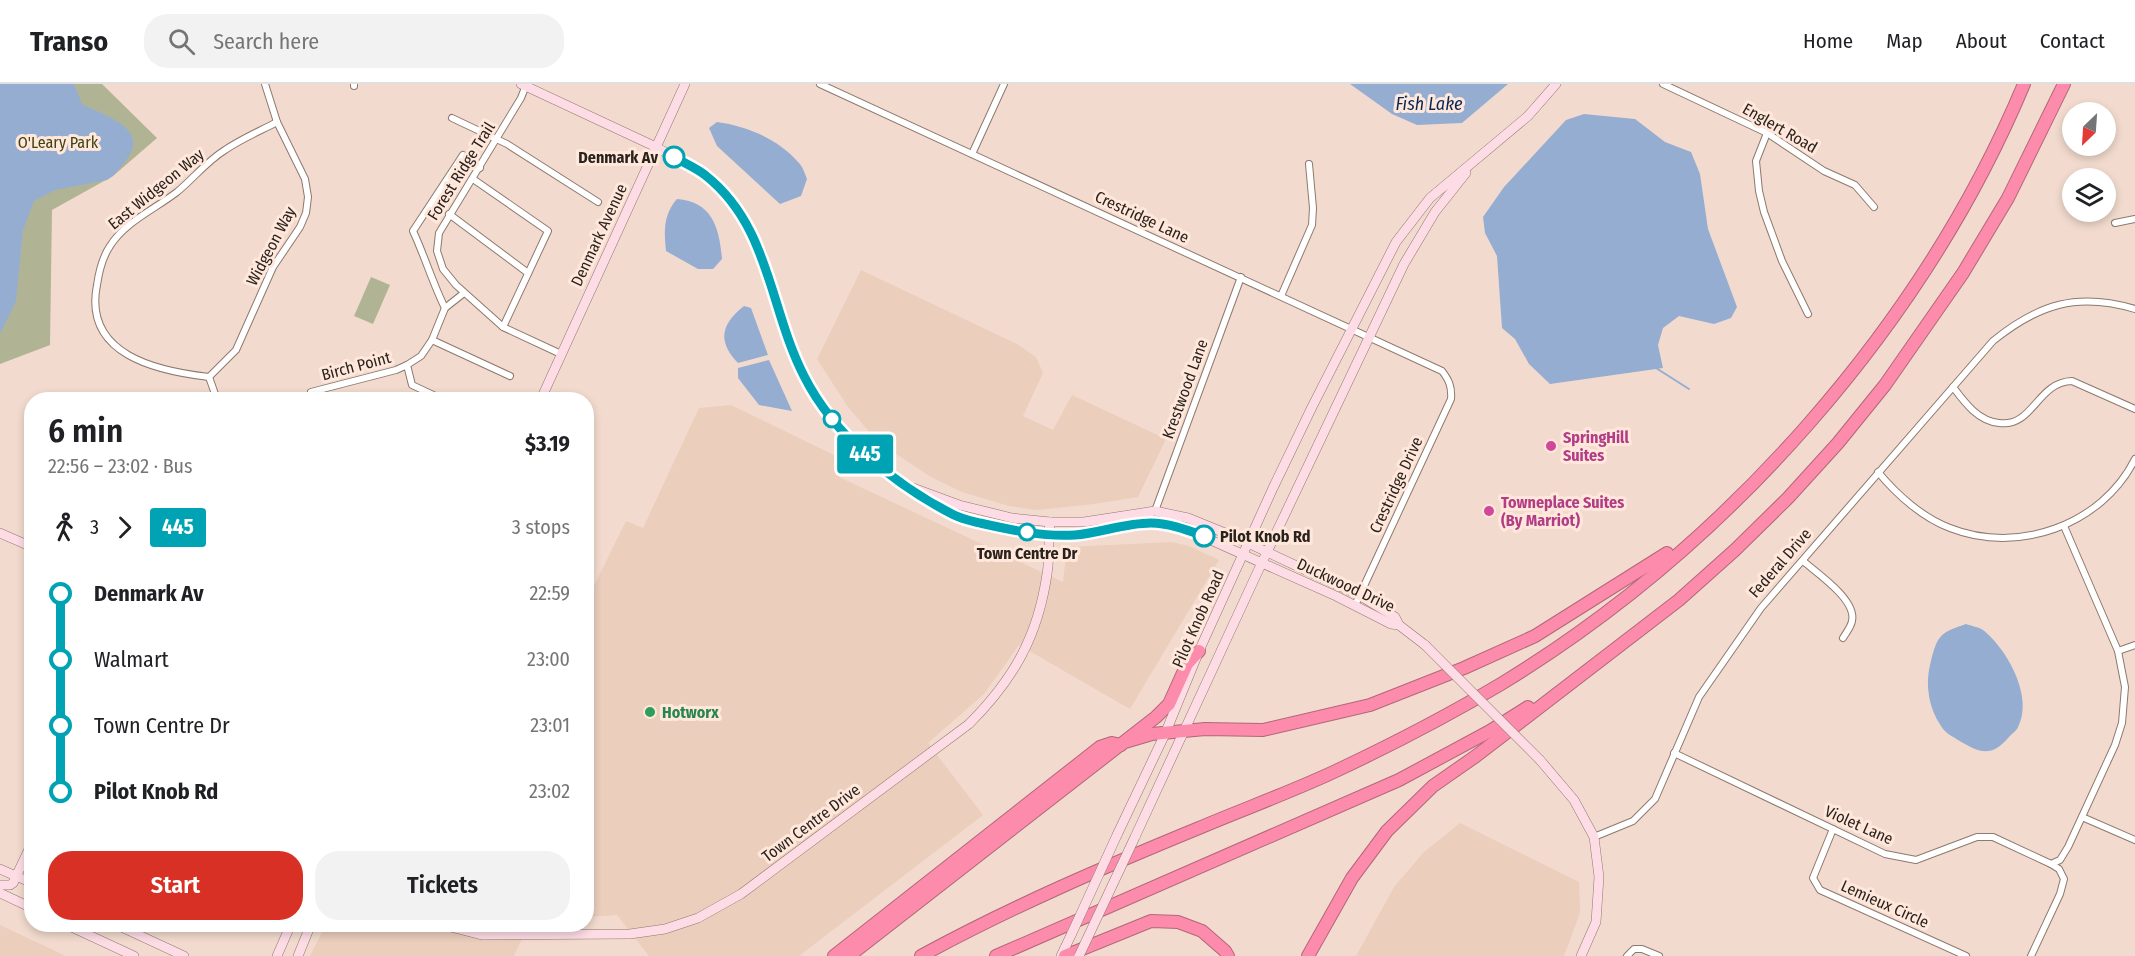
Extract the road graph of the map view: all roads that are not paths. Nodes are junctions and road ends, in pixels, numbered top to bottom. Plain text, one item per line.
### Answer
1 (265, 84) edge
2 (685, 84) edge
3 (820, 84) edge
4 (1004, 84) edge
5 (1556, 84) edge
6 (1664, 84) edge
7 (2024, 84) edge
8 (2064, 84) edge
9 (524, 85) edge
10 (837, 87) edge
11 (452, 118) dead end
12 (277, 122) junction
13 (1767, 133) junction
14 (496, 140) junction
15 (656, 147) junction
16 (972, 154) junction
17 (1479, 158) junction
18 (1309, 164) dead end
19 (480, 168) junction
20 (472, 178) junction
21 (598, 202) dead end
22 (1874, 207) dead end
23 (449, 214) junction
24 (2135, 219) edge
25 (2115, 223) dead end
26 (528, 273) junction
27 (1241, 277) junction
28 (464, 292) junction
29 (1281, 296) junction
30 (446, 309) junction
31 (2135, 309) edge
32 (1808, 314) dead end
33 (502, 327) junction
34 (1351, 328) junction
35 (1370, 337) junction
36 (432, 340) junction
37 (561, 354) junction
38 (407, 365) junction
39 (510, 376) dead end
40 (209, 377) junction
41 (1449, 380) joint
42 (1953, 387) junction
43 (214, 392) edge
44 (311, 392) dead end
45 (427, 392) edge
46 (544, 392) edge
47 (2135, 409) edge
48 (2135, 459) edge
49 (1878, 472) junction
50 (908, 486) junction
51 (1155, 511) junction
52 (1050, 522) junction
53 (2064, 526) junction
54 (1701, 532) junction
55 (0, 533) edge
56 (1049, 535) junction
57 (1248, 543) junction
58 (24, 544) edge
59 (1267, 552) junction
60 (1243, 554) junction
61 (1803, 561) junction
62 (1262, 563) junction
63 (1358, 598) junction
64 (1399, 625) junction
65 (1843, 638) dead end
66 (2135, 645) edge
67 (1199, 651) junction
68 (2118, 651) junction
69 (1592, 666) junction
70 (1185, 731) junction
71 (1165, 734) junction
72 (1123, 743) junction
73 (1674, 753) junction
74 (2082, 817) junction
75 (1833, 829) junction
76 (1594, 837) junction
77 (2135, 840) edge
78 (24, 860) edge
79 (2051, 864) junction
80 (0, 869) edge
81 (16, 876) junction
82 (24, 880) edge
83 (0, 885) edge
84 (0, 894) edge
85 (24, 904) edge
86 (82, 932) edge
87 (132, 932) edge
88 (288, 932) edge
89 (308, 932) edge
90 (470, 932) edge
91 (134, 956) edge
92 (184, 956) edge
93 (278, 956) edge
94 (298, 956) edge
95 (834, 956) edge
96 (849, 956) edge
97 (921, 956) edge
98 (996, 956) edge
99 (1063, 956) edge
100 (1079, 956) edge
101 (1228, 956) edge
102 (1308, 956) edge
103 (1581, 956) edge
104 (1627, 956) edge
105 (1659, 956) edge
106 (1966, 956) edge
107 (2031, 956) edge

1 - 12 street, Widgeon Way
2 - 15 street, Denmark Avenue
3 - 10 street, Crestridge Lane
4 - 16 street
5 - 17 street, Pilot Knob Road
6 - 13 street, Englert Road
7 - 54 highway
8 - 69 highway
9 - 14 street, Forest Ridge Trail
9 - 15 street, Duckwood Drive
10 - 16 street, Crestridge Lane
11 - 14 street
12 - 40 street, Widgeon Way
12 - 40 street, East Widgeon Way
13 - 22 street, Englert Road
13 - 32 street
14 - 19 street, Forest Ridge Trail
14 - 21 street
15 - 37 street, Denmark Avenue
15 - 50 street, Duckwood Drive
16 - 27 street, Crestridge Lane
17 - 34 street, Pilot Knob Road
17 - 35 street, Pilot Knob Road
18 - 29 street
19 - 20 street, Forest Ridge Trail
19 - 30 street
20 - 23 street, Forest Ridge Trail
20 - 26 street
23 - 26 street
23 - 28 street, Forest Ridge Trail
24 - 25 street
26 - 33 street
27 - 29 street, Crestridge Lane
27 - 51 street, Krestwood Lane
28 - 30 street, Birch Point
28 - 33 street, Forest Ridge Trail
29 - 34 street, Crestridge Lane
30 - 36 street, Birch Point
31 - 42 street, Federal Drive
33 - 37 street, Forest Ridge Trail
34 - 35 street, Crestridge Lane
34 - 57 street, Pilot Knob Road
35 - 41 street, Crestridge Lane
35 - 59 street, Pilot Knob Road
36 - 38 street, Birch Point
36 - 39 street
37 - 46 street, Denmark Avenue
38 - 44 street, Birch Point
38 - 45 street, Birch Point
40 - 43 street
41 - 63 street, Crestridge Drive
42 - 47 street
42 - 49 street, Federal Drive
48 - 53 street
49 - 53 street
49 - 61 street, Federal Drive
50 - 52 street, Duckwood Drive
50 - 56 street, Duckwood Drive
51 - 52 street, Duckwood Drive
51 - 57 street, Duckwood Drive
52 - 56 street, Town Centre Drive
53 - 68 street
54 - 70 highway
54 - 97 highway
55 - 58 street
56 - 60 street, Duckwood Drive
56 - 90 street, Town Centre Drive
57 - 59 street, Duckwood Drive
57 - 60 street, Pilot Knob Road
59 - 62 street, Pilot Knob Road
59 - 63 street, Duckwood Drive
60 - 62 street, Duckwood Drive
60 - 67 street, Pilot Knob Road
61 - 65 street
61 - 73 street, Federal Drive
62 - 64 street, Duckwood Drive
62 - 70 street, Pilot Knob Road
63 - 64 street, Duckwood Drive
64 - 76 street, Duckwood Drive, bridge
66 - 68 street
67 - 71 street, Pilot Knob Road
67 - 72 highway
68 - 74 street
69 - 98 highway
69 - 102 highway
70 - 71 highway
70 - 100 street, Pilot Knob Road, bridge
71 - 72 highway
71 - 99 street, Pilot Knob Road, bridge
72 - 95 highway
72 - 96 highway
73 - 75 street, Violet Lane
73 - 76 street, Federal Drive
74 - 77 street
74 - 79 street
75 - 79 street, Violet Lane
75 - 106 street, Lemieux Circle
76 - 103 street
78 - 81 street
79 - 107 street
80 - 81 street
81 - 82 street
81 - 83 street
84 - 85 street
86 - 91 street
87 - 92 street
88 - 93 street
89 - 94 street
99 - 101 highway
104 - 105 street

